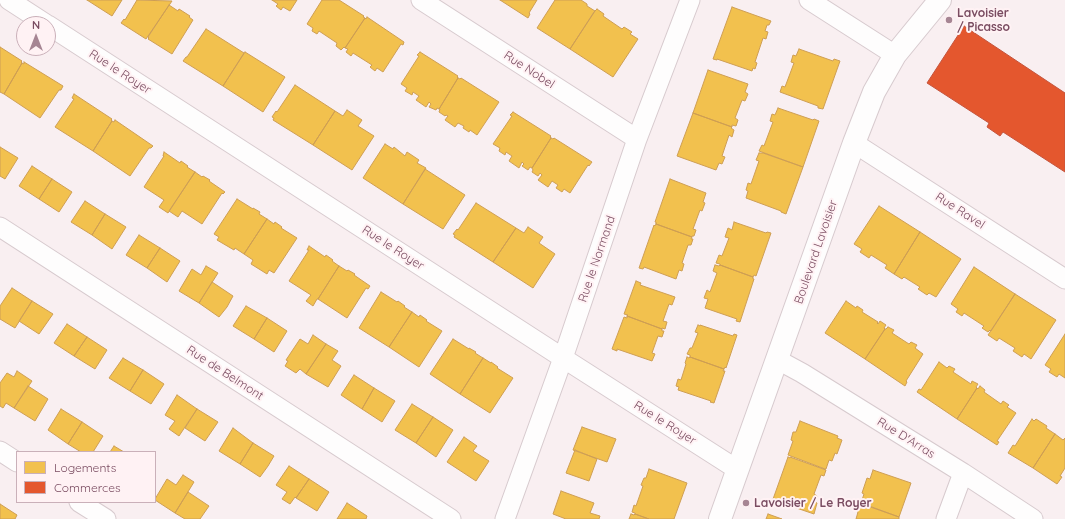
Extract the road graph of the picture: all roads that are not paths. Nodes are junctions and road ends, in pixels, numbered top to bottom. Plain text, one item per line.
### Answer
1 (9, 0) edge
2 (421, 0) edge
3 (690, 0) edge
4 (808, 0) edge
5 (940, 0) edge
6 (33, 16) edge
7 (56, 31) edge
8 (895, 55) junction
9 (637, 139) junction
10 (854, 143) junction
11 (0, 227) edge
12 (1065, 279) edge
13 (563, 358) junction
14 (778, 360) junction
15 (0, 451) edge
16 (16, 461) edge
17 (738, 470) junction
18 (963, 473) junction
19 (82, 503) edge
20 (106, 519) edge
21 (451, 519) edge
22 (505, 519) edge
23 (720, 519) edge
24 (946, 519) edge
25 (1033, 519) edge

1 - 6 street, Rue le Royer
2 - 9 street, Rue Nobel
3 - 9 street, Rue le Normand
4 - 8 street
5 - 8 street, Boulevard Lavoisier
7 - 13 street, Rue le Royer
8 - 10 street, Boulevard Lavoisier
9 - 13 street, Rue le Normand
10 - 12 street, Rue Ravel
10 - 14 street, Boulevard Lavoisier
11 - 21 street, Rue de Belmont
13 - 17 street, Rue le Royer
13 - 22 street, Rue le Normand
14 - 17 street, Boulevard Lavoisier
14 - 18 street, Rue D'Arras
15 - 16 street
17 - 23 street, Boulevard Lavoisier
18 - 24 street
18 - 25 street, Rue D'Arras
19 - 20 street

